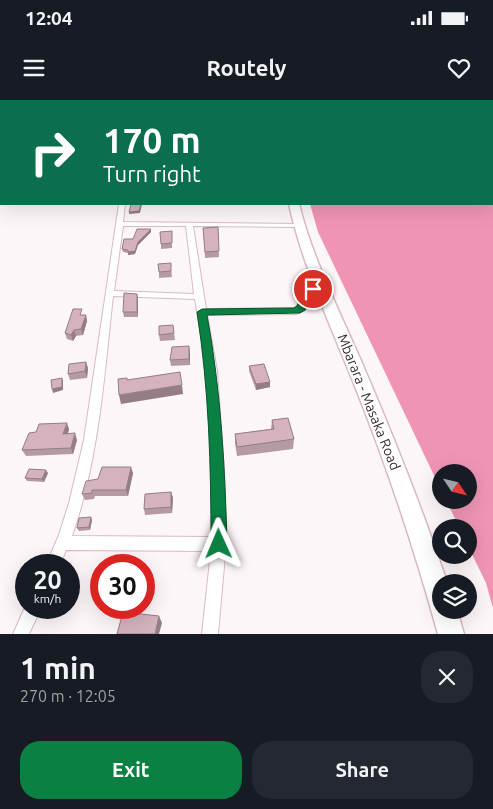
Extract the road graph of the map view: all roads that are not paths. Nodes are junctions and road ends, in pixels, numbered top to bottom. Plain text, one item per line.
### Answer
1 (122, 205) edge
2 (291, 205) edge
3 (119, 224) junction
4 (189, 224) junction
5 (298, 225) junction
6 (323, 286) junction
7 (109, 293) junction
8 (198, 297) junction
9 (202, 312) junction
10 (63, 543) junction
11 (219, 544) junction
12 (58, 554) edge
13 (432, 574) edge
14 (28, 619) edge
15 (447, 619) edge
16 (21, 634) edge
17 (210, 634) edge
18 (451, 634) edge

1 - 3 street
2 - 5 main road, Mbarara - Masaka Road
3 - 4 street
3 - 7 street
4 - 5 street
4 - 8 street
5 - 6 main road, Mbarara - Masaka Road
6 - 9 street
6 - 13 main road, Mbarara - Masaka Road
7 - 8 street
7 - 10 street
8 - 9 street
9 - 11 street
10 - 11 street
10 - 12 street
11 - 17 street
14 - 16 street
15 - 18 main road

